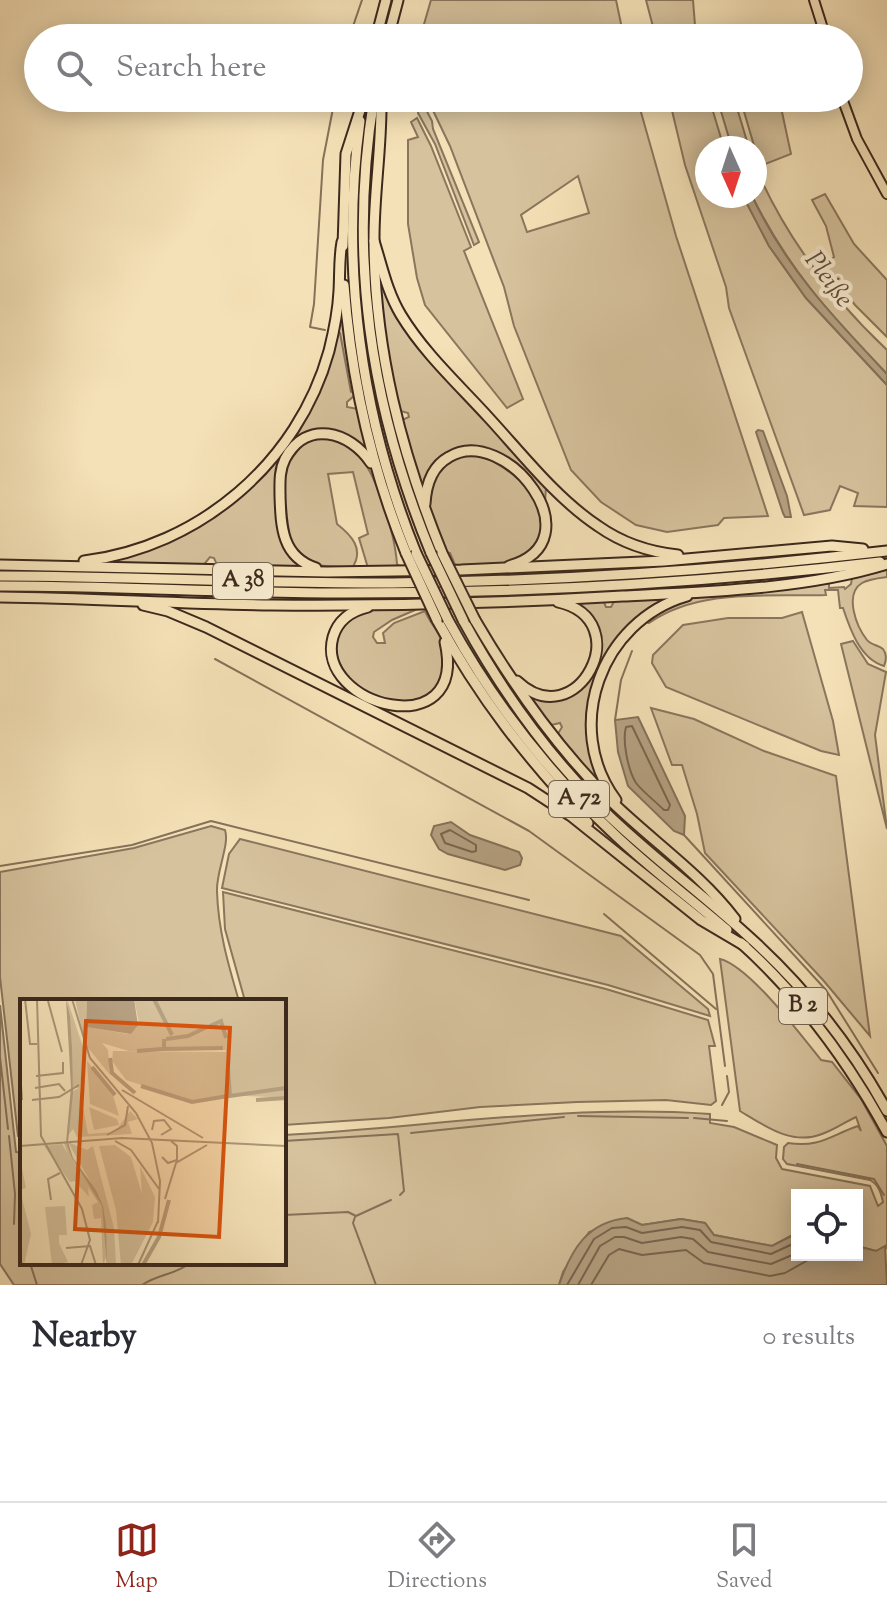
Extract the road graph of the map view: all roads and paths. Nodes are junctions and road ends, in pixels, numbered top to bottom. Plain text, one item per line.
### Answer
1 (386, 0) edge
2 (398, 0) edge
3 (814, 0) edge
4 (380, 24) edge
5 (392, 24) edge
6 (822, 24) edge
7 (360, 112) edge
8 (363, 112) edge
9 (373, 112) edge
10 (380, 112) edge
11 (847, 112) edge
12 (887, 194) edge
13 (374, 241) junction
14 (342, 242) junction
15 (377, 472) junction
16 (425, 512) junction
17 (883, 551) edge
18 (411, 553) junction
19 (721, 557) junction
20 (887, 562) edge
21 (0, 565) edge
22 (25, 565) junction
23 (496, 570) junction
24 (327, 572) junction
25 (0, 576) edge
26 (0, 586) edge
27 (720, 589) junction
28 (0, 597) edge
29 (88, 599) junction
30 (539, 600) junction
31 (391, 604) junction
32 (443, 632) junction
33 (504, 669) junction
34 (648, 835) junction
35 (613, 848) junction
36 (747, 935) junction
37 (745, 946) junction
38 (887, 1111) edge
39 (887, 1132) edge

1 - 4 highway
2 - 5 highway
3 - 6 main road
7 - 14 highway
8 - 18 highway, A 72
9 - 36 highway, A 72, bridge
10 - 13 highway
11 - 12 main road
13 - 16 highway
13 - 19 highway
14 - 15 highway
14 - 22 highway
15 - 18 highway
15 - 24 highway
16 - 23 highway
16 - 33 highway, bridge
17 - 19 highway
17 - 25 highway, A 38
18 - 32 highway, bridge
18 - 37 highway, A 72, bridge
19 - 23 highway
20 - 26 highway, A 38
20 - 27 highway
21 - 22 highway
22 - 24 highway
23 - 24 highway
27 - 30 highway
27 - 34 highway
28 - 29 highway
29 - 31 highway
29 - 35 highway
30 - 31 highway
30 - 33 highway
31 - 32 highway
32 - 35 highway
33 - 34 highway
34 - 36 highway
35 - 37 highway
36 - 38 highway, B 2
37 - 39 highway, B 2

